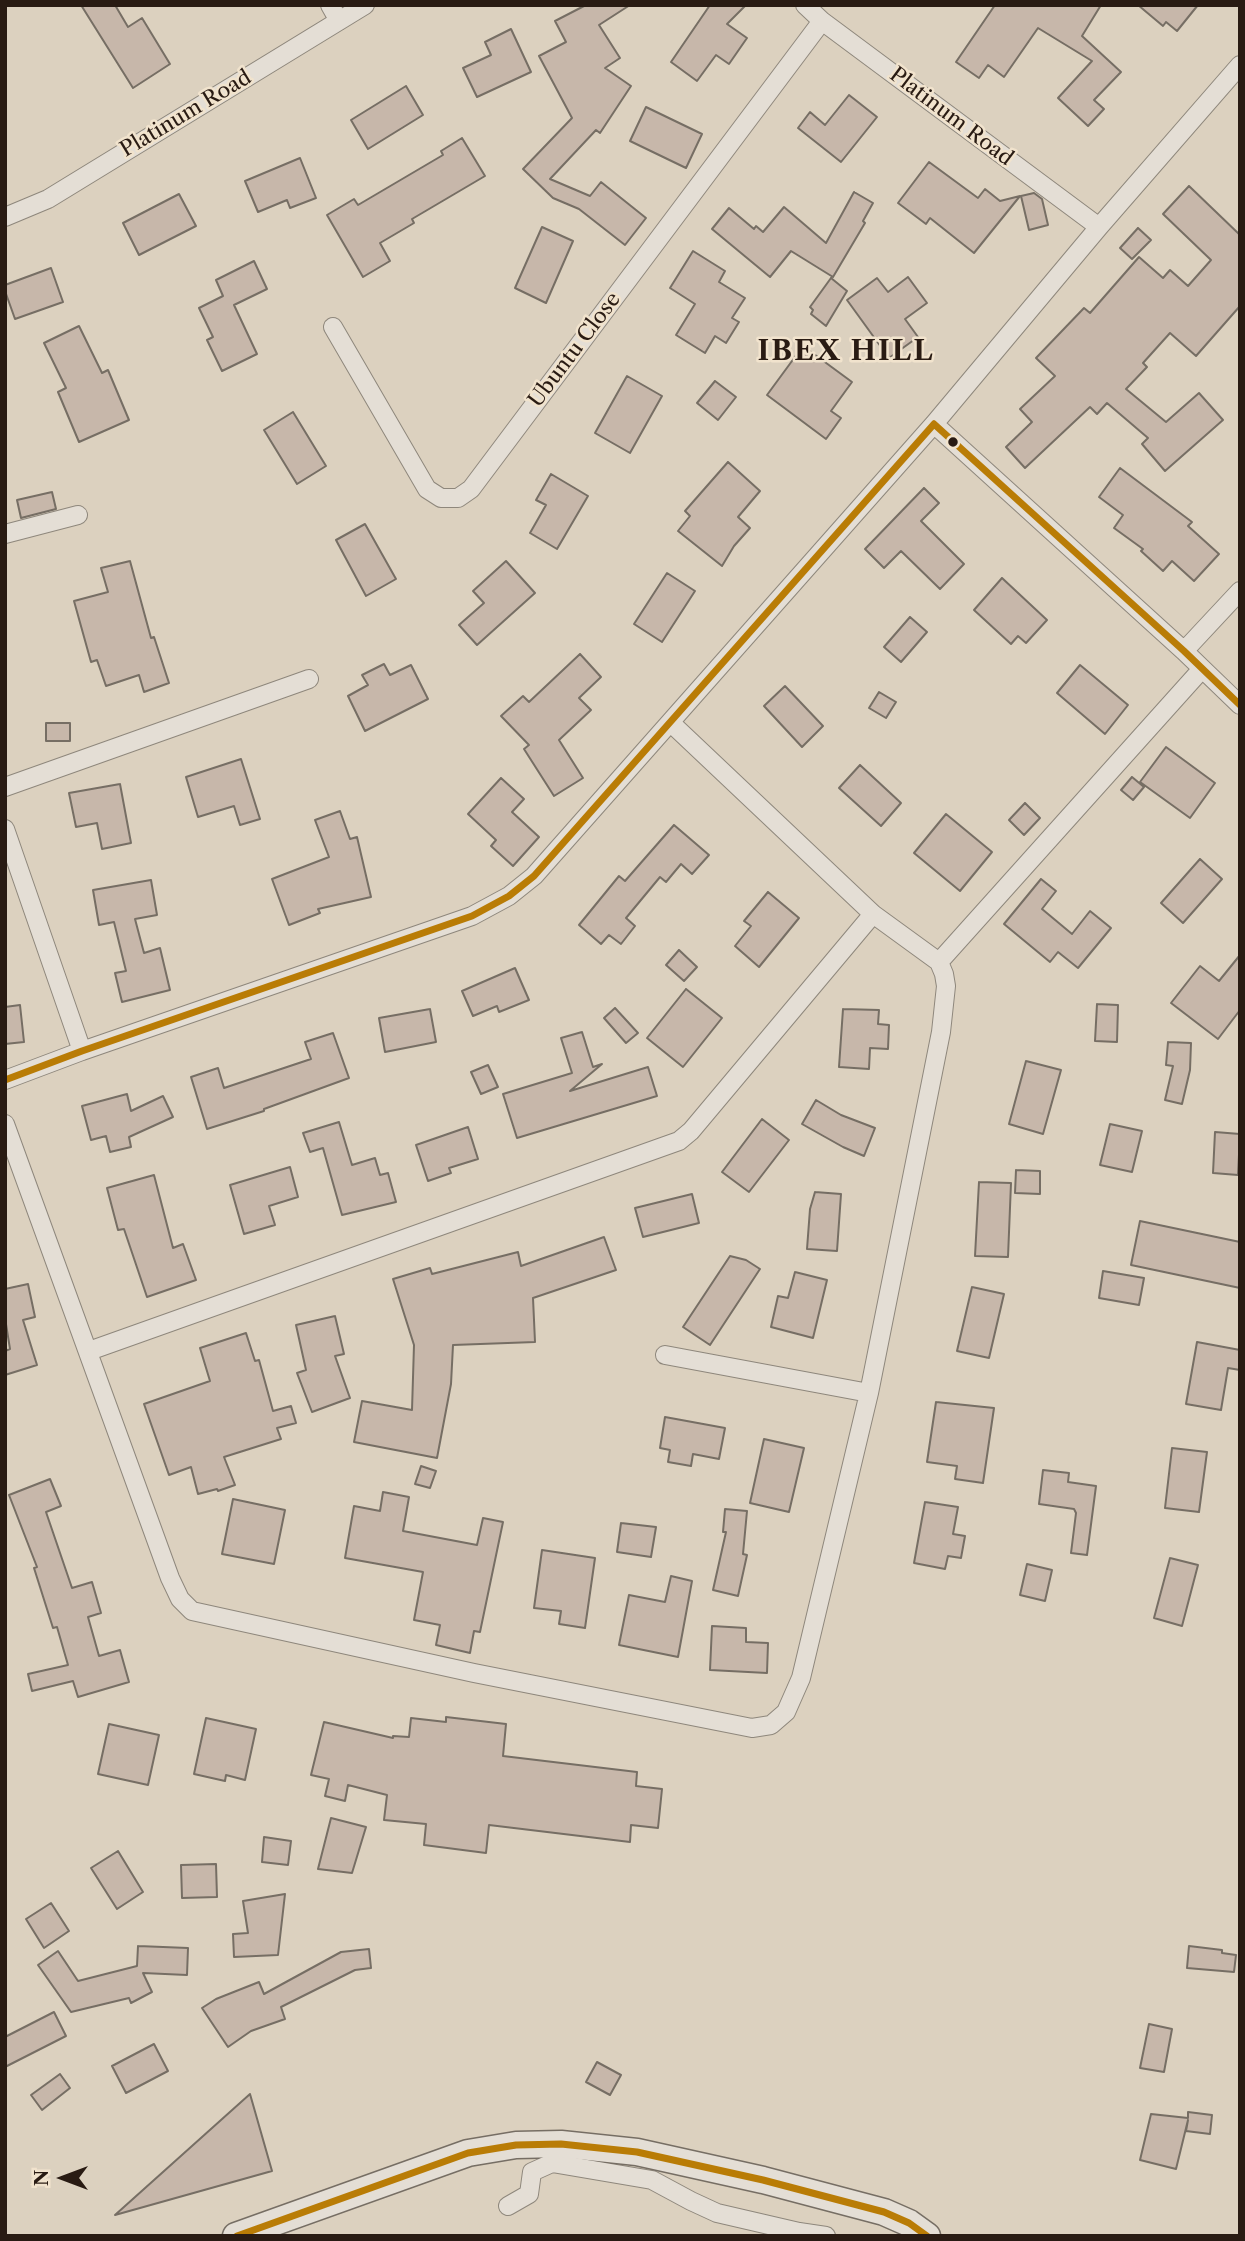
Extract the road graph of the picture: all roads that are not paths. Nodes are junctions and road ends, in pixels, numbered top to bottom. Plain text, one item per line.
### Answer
1 (365, 5) edge
2 (805, 5) edge
3 (335, 13) edge
4 (822, 21) junction
5 (1240, 65) edge
6 (5, 217) edge
7 (1099, 227) junction
8 (333, 327) dead end
9 (934, 424) junction
10 (78, 515) dead end
11 (5, 534) edge
12 (1240, 591) edge
13 (1184, 651) junction
14 (1201, 670) junction
15 (309, 679) dead end
16 (1240, 705) edge
17 (671, 723) junction
18 (5, 787) edge
19 (5, 830) edge
20 (873, 914) junction
21 (939, 962) junction
22 (82, 1051) junction
23 (5, 1080) edge
24 (5, 1124) edge
25 (89, 1351) junction
26 (665, 1355) dead end
27 (869, 1393) junction
28 (508, 2206) dead end
29 (236, 2236) edge
30 (826, 2236) edge
31 (927, 2236) edge

1 - 3 street, Platinum Road
2 - 4 street, Platinum Road
3 - 6 street, Platinum Road
4 - 7 street, Platinum Road
4 - 8 street, Ubuntu Close
5 - 7 street
7 - 9 street
9 - 13 street
9 - 17 street
10 - 11 street
12 - 13 street
13 - 14 street
14 - 16 street
14 - 21 street
15 - 18 street
17 - 20 street
17 - 22 street
19 - 22 street
20 - 21 street
20 - 25 street
21 - 27 street
22 - 23 street
24 - 25 street
25 - 27 street
26 - 27 street
28 - 30 street
29 - 31 main road

